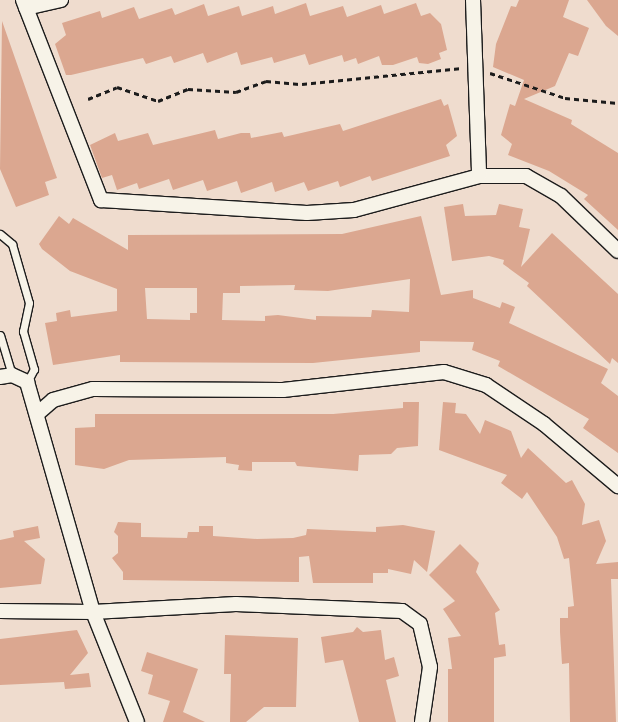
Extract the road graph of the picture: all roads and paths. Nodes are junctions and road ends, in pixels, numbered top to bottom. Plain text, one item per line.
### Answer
1 (61, 0) edge
2 (474, 0) edge
3 (24, 4) edge
4 (473, 67) junction
5 (88, 99) dead end
6 (618, 103) edge
7 (480, 176) junction
8 (0, 234) edge
9 (618, 251) edge
10 (0, 335) edge
11 (6, 376) edge
12 (28, 382) junction
13 (37, 414) junction
14 (618, 486) edge
15 (0, 611) edge
16 (93, 612) junction
17 (137, 722) edge
18 (422, 722) edge

1 - 3 street
2 - 4 street
3 - 7 street
4 - 5 path
4 - 6 path
4 - 7 street
7 - 9 street
8 - 12 lane
10 - 11 lane
11 - 12 street
12 - 13 street
13 - 14 street
13 - 16 street
15 - 16 street
16 - 17 street
16 - 18 street

